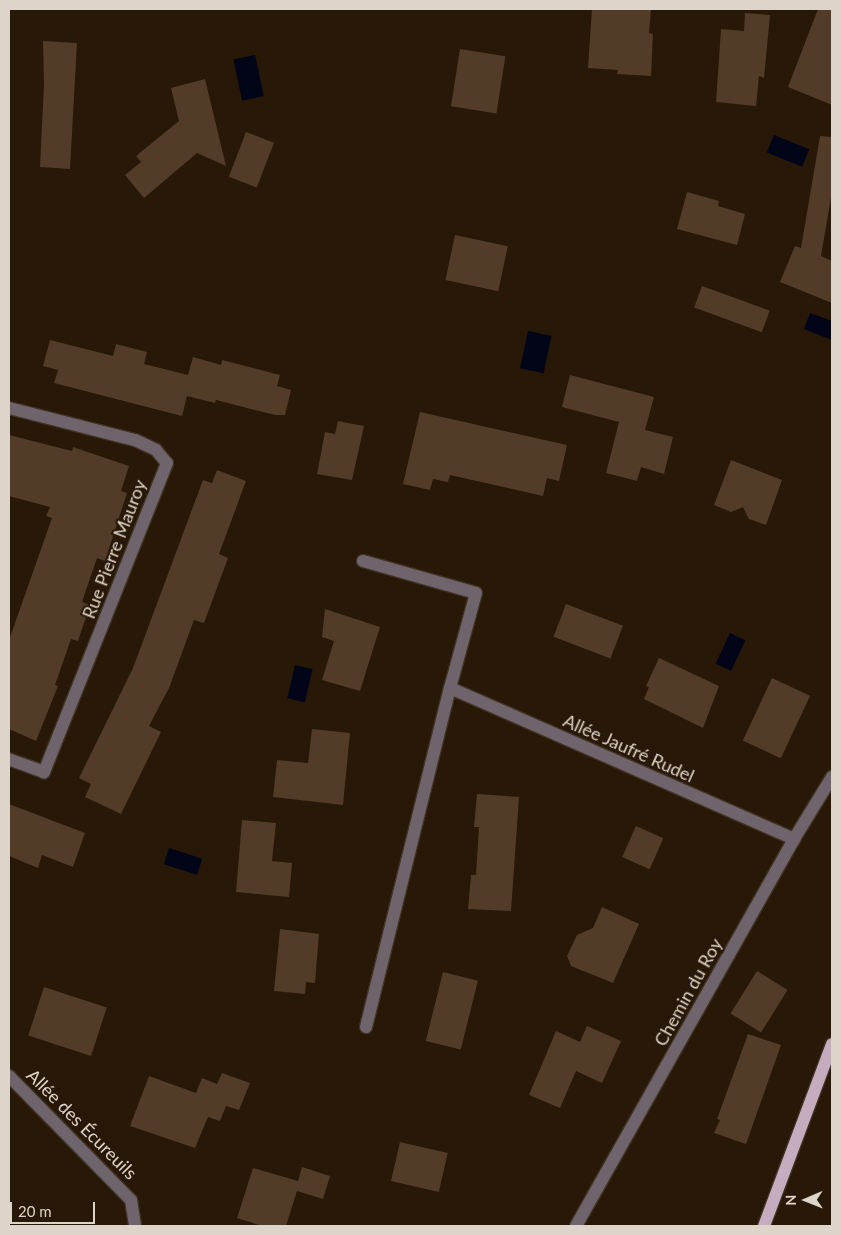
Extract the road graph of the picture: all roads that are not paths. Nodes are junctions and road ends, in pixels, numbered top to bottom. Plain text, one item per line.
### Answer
1 (9, 408) edge
2 (363, 560) dead end
3 (450, 688) junction
4 (9, 759) edge
5 (832, 777) edge
6 (794, 839) junction
7 (366, 1027) dead end
8 (832, 1044) edge
9 (9, 1076) edge
10 (135, 1226) edge
11 (576, 1226) edge
12 (764, 1226) edge

1 - 4 street, Rue Pierre Mauroy
2 - 3 street
3 - 6 street, Allée Jaufré Rudel
3 - 7 street
5 - 6 street, Chemin du Roy
6 - 11 street, Chemin du Roy
8 - 12 main road
9 - 10 street, Allée des Écureuils

